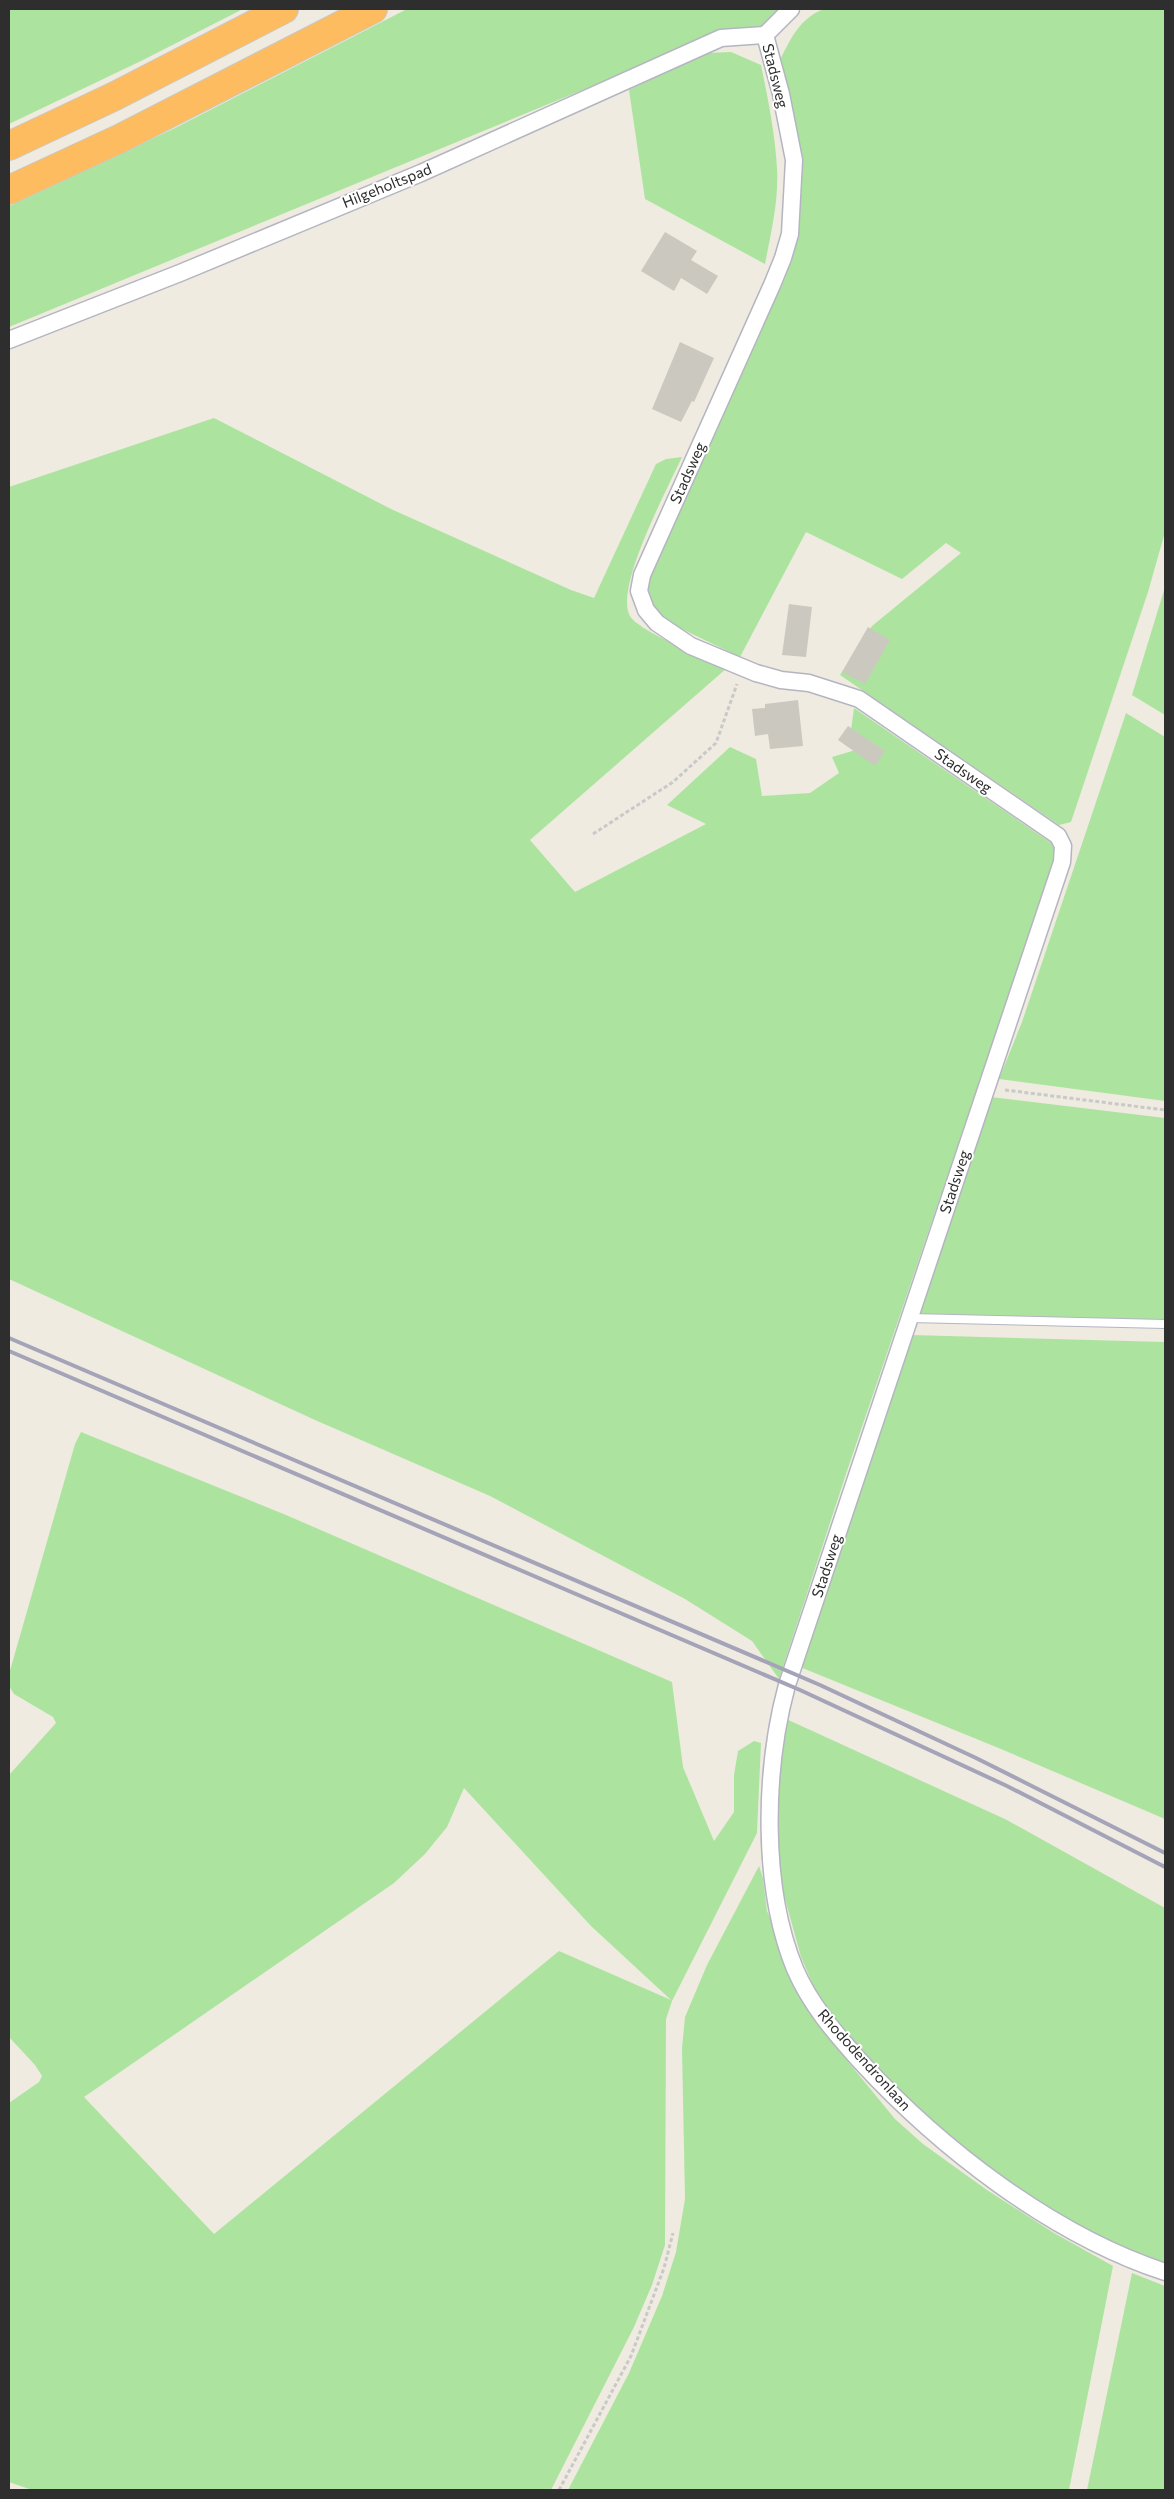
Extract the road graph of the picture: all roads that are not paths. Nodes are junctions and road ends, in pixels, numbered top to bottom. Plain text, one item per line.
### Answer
1 (284, 9) edge
2 (373, 9) edge
3 (791, 9) edge
4 (764, 35) junction
5 (9, 146) edge
6 (9, 190) edge
7 (9, 340) edge
8 (910, 1318) junction
9 (1165, 1324) edge
10 (788, 1685) joint
11 (1165, 2272) edge

1 - 5 highway
2 - 6 highway
3 - 4 street, Stadsweg
4 - 7 street, Hilgeholtspad
4 - 8 street, Stadsweg
8 - 9 lane
8 - 10 street, Stadsweg
10 - 11 street, Rhododendronlaan

